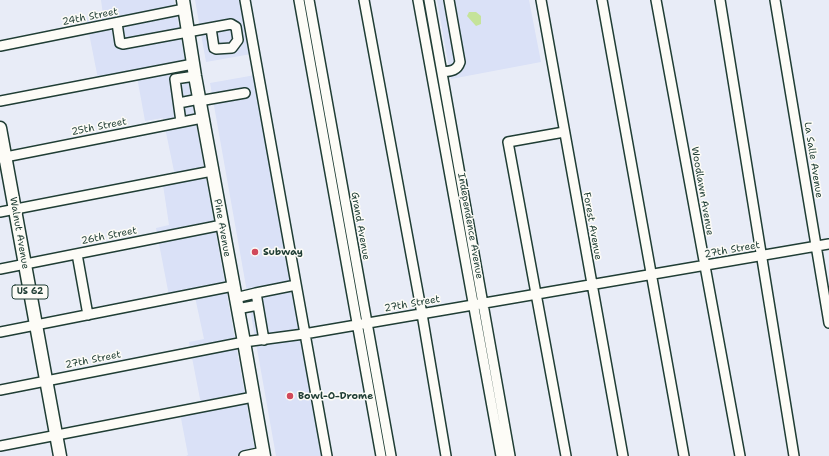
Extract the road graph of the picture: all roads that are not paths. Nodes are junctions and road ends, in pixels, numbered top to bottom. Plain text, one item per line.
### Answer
1 (245, 0) edge
2 (299, 0) edge
3 (309, 0) edge
4 (364, 0) edge
5 (418, 0) edge
6 (429, 0) edge
7 (449, 0) edge
8 (541, 0) edge
9 (602, 0) edge
10 (656, 0) edge
11 (720, 0) edge
12 (775, 0) edge
13 (184, 5) edge
14 (117, 23) junction
15 (211, 28) dead end
16 (188, 31) junction
17 (0, 46) edge
18 (440, 61) junction
19 (429, 63) junction
20 (194, 70) junction
21 (442, 72) junction
22 (318, 81) junction
23 (245, 93) dead end
24 (199, 100) junction
25 (0, 101) edge
26 (179, 102) junction
27 (202, 118) junction
28 (181, 122) junction
29 (0, 128) edge
30 (564, 132) junction
31 (3, 157) edge
32 (212, 172) junction
33 (460, 173) junction
34 (449, 175) junction
35 (15, 210) junction
36 (0, 212) edge
37 (222, 225) junction
38 (829, 244) edge
39 (816, 246) junction
40 (77, 254) junction
41 (762, 256) junction
42 (24, 264) junction
43 (705, 266) junction
44 (0, 269) edge
45 (651, 275) junction
46 (296, 285) junction
47 (592, 285) junction
48 (256, 293) junction
49 (536, 295) junction
50 (235, 298) junction
51 (484, 303) junction
52 (258, 305) junction
53 (473, 305) junction
54 (422, 314) junction
55 (88, 315) junction
56 (829, 323) edge
57 (362, 324) junction
58 (36, 325) junction
59 (0, 332) edge
60 (304, 334) junction
61 (264, 340) junction
62 (244, 342) junction
63 (46, 381) junction
64 (0, 390) edge
65 (253, 397) junction
66 (498, 411) junction
67 (382, 431) junction
68 (56, 435) junction
69 (0, 446) edge
70 (263, 454) edge
71 (327, 455) edge
72 (60, 456) edge
73 (244, 456) edge
74 (317, 456) edge
75 (382, 456) edge
76 (391, 456) edge
77 (446, 456) edge
78 (501, 456) edge
79 (510, 456) edge
80 (566, 456) edge
81 (623, 456) edge
82 (684, 456) edge
83 (740, 456) edge
84 (794, 456) edge

1 - 46 street
2 - 22 street
3 - 22 street, Grand Avenue
4 - 54 street
5 - 19 street, Independence Avenue
6 - 18 street, Independence Avenue
7 - 21 street
8 - 30 street, Forest Avenue
9 - 45 street
10 - 43 street, Woodlawn Avenue
11 - 41 street
12 - 39 street, La Salle Avenue
13 - 14 street, 24th Street
13 - 16 main road, Pine Avenue
14 - 16 street
14 - 17 street, 24th Street
15 - 16 street
16 - 20 main road, Pine Avenue
18 - 19 street
18 - 21 street, Independence Avenue
19 - 34 street, Independence Avenue
20 - 24 main road, Pine Avenue
20 - 25 street
20 - 26 street
21 - 33 street, Independence Avenue
22 - 57 street, Grand Avenue
23 - 24 street
24 - 26 street
24 - 27 main road, Pine Avenue
26 - 28 street
27 - 28 street, 25th Street
27 - 32 main road, Pine Avenue
28 - 31 street, 25th Street
29 - 31 main road, Walnut Avenue / US 62
30 - 47 street, Forest Avenue
30 - 49 street
31 - 35 main road, Walnut Avenue / US 62
32 - 35 street
32 - 37 main road, Pine Avenue
33 - 34 street
33 - 51 street, Independence Avenue
34 - 53 street, Independence Avenue
35 - 36 street
35 - 42 main road, Walnut Avenue / US 62
37 - 40 street, 26th Street
37 - 50 main road, Pine Avenue
38 - 39 street, 27th Street
39 - 41 street, 27th Street
39 - 56 street, La Salle Avenue
40 - 42 street, 26th Street
40 - 55 street
41 - 43 street, 27th Street
41 - 84 street
42 - 44 street, 26th Street
42 - 58 main road, Walnut Avenue / US 62
43 - 45 street, 27th Street
43 - 83 street, Woodlawn Avenue
45 - 47 street, 27th Street
45 - 82 street
46 - 48 street
46 - 60 street
47 - 49 street, 27th Street
47 - 81 street, Forest Avenue
48 - 50 street
48 - 52 street
49 - 51 street, 27th Street
49 - 80 street
50 - 52 street
50 - 55 street
50 - 62 main road, Pine Avenue
51 - 53 street, 27th Street
51 - 66 street, Independence Avenue
52 - 61 street
53 - 54 street, 27th Street
53 - 66 street, Independence Avenue
54 - 57 street, 27th Street
54 - 77 street
55 - 58 street
57 - 60 street, 27th Street
57 - 67 street, Grand Avenue
58 - 59 street
58 - 63 main road, Walnut Avenue / US 62
60 - 61 street, 27th Street
60 - 71 street
61 - 62 street, 27th Street
62 - 63 street, 27th Street
62 - 65 main road, Pine Avenue
63 - 64 street, 27th Street
63 - 68 main road, Walnut Avenue / US 62
65 - 68 street
65 - 70 main road, Pine Avenue
66 - 78 street, Independence Avenue
66 - 79 street, Independence Avenue
67 - 75 street
67 - 76 street, Grand Avenue
68 - 69 street
68 - 72 main road, Walnut Avenue / US 62
70 - 73 street
71 - 74 street

